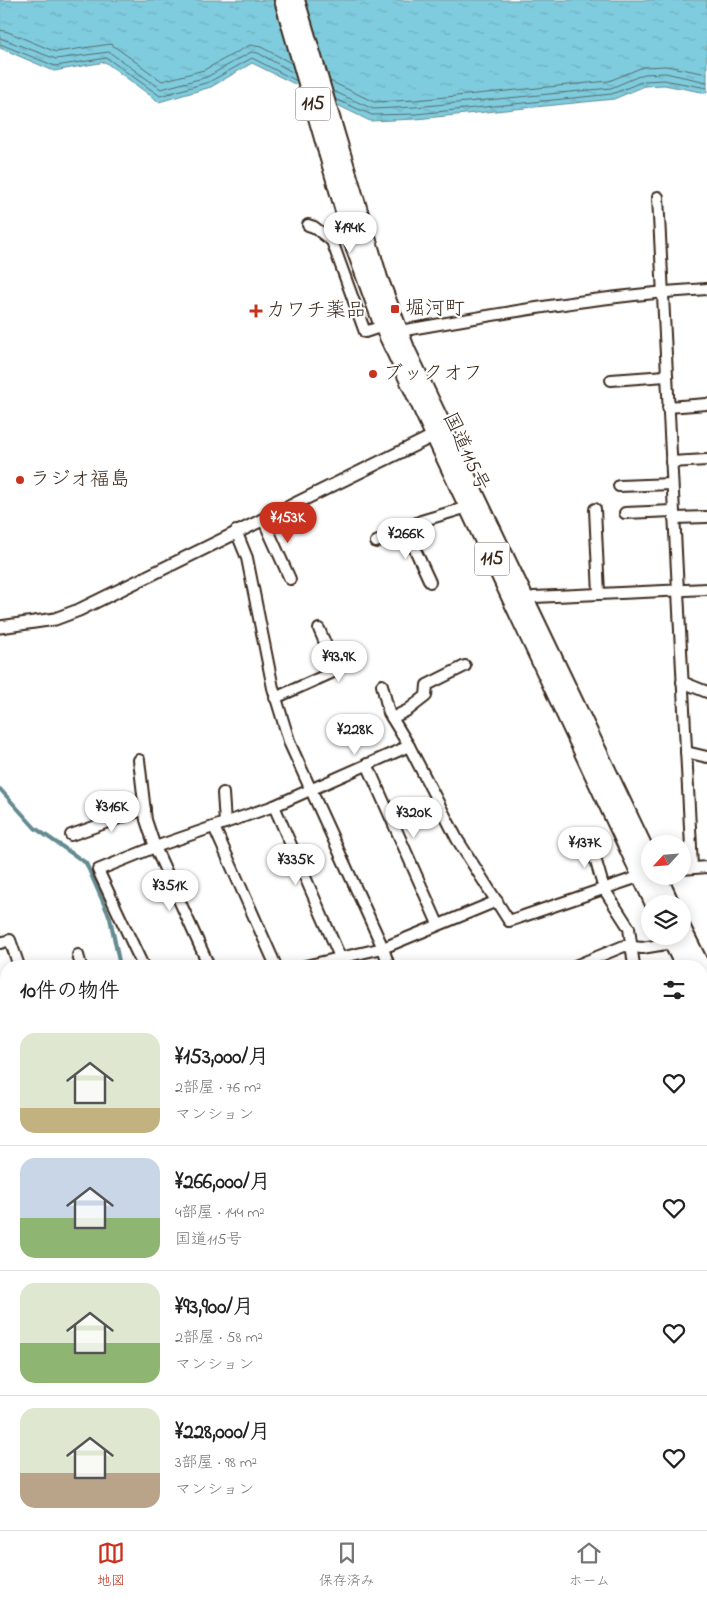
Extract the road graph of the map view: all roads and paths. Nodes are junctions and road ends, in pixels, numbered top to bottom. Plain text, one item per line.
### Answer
1 (283, 0) edge
2 (296, 0) edge
3 (658, 197) dead end
4 (350, 207) junction
5 (308, 225) dead end
6 (707, 289) edge
7 (664, 291) junction
8 (383, 326) junction
9 (400, 331) junction
10 (666, 376) junction
11 (611, 380) dead end
12 (707, 404) edge
13 (668, 407) junction
14 (440, 433) junction
15 (707, 460) edge
16 (671, 462) junction
17 (672, 484) junction
18 (619, 486) dead end
19 (468, 507) junction
20 (595, 509) dead end
21 (625, 513) dead end
22 (674, 514) junction
23 (707, 517) edge
24 (263, 519) junction
25 (405, 528) junction
26 (236, 531) junction
27 (376, 542) dead end
28 (290, 579) dead end
29 (430, 582) dead end
30 (707, 588) edge
31 (678, 590) junction
32 (599, 594) junction
33 (520, 601) junction
34 (0, 628) edge
35 (319, 629) dead end
36 (466, 666) dead end
37 (682, 682) junction
38 (382, 685) dead end
39 (707, 692) edge
40 (275, 698) junction
41 (392, 718) junction
42 (409, 746) junction
43 (686, 752) junction
44 (707, 757) edge
45 (139, 760) dead end
46 (367, 764) junction
47 (310, 789) junction
48 (223, 793) dead end
49 (274, 806) junction
50 (144, 809) junction
51 (225, 823) junction
52 (214, 827) junction
53 (71, 834) dead end
54 (687, 835) edge
55 (588, 840) dead end
56 (641, 842) edge
57 (154, 847) junction
58 (641, 856) edge
59 (707, 867) edge
60 (691, 868) edge
61 (641, 878) edge
62 (604, 889) junction
63 (497, 901) junction
64 (438, 924) junction
65 (0, 943) edge
66 (647, 945) edge
67 (674, 945) edge
68 (690, 945) edge
69 (383, 948) junction
70 (631, 949) junction
71 (78, 956) dead end
72 (340, 957) junction
73 (17, 960) edge
74 (79, 960) edge
75 (140, 960) edge
76 (206, 960) edge
77 (273, 960) edge
78 (329, 960) edge
79 (387, 960) edge
80 (590, 960) edge
81 (633, 960) edge
82 (681, 960) edge
83 (698, 960) edge

1 - 4 highway, 国道115号 / 115
2 - 4 highway, 国道115号 / 115
3 - 7 street
4 - 8 highway, 国道115号 / 115
4 - 9 highway, 国道115号 / 115
5 - 8 street
6 - 7 street
7 - 9 street
7 - 10 street
8 - 14 highway, 国道115号 / 115
9 - 14 highway, 国道115号 / 115
10 - 11 street
10 - 13 street
12 - 13 street
13 - 16 street
14 - 19 highway, 国道115号 / 115
14 - 24 street
14 - 33 highway, 国道115号 / 115
15 - 16 street
16 - 17 street
17 - 18 street
17 - 22 street
19 - 25 street
19 - 33 highway, 国道115号 / 115
20 - 32 street
21 - 22 street
22 - 23 street
22 - 31 street
24 - 26 street
24 - 28 street
25 - 27 street
25 - 29 street
26 - 34 street
26 - 40 street
30 - 31 street
31 - 32 street
31 - 37 street
32 - 33 street
33 - 56 highway, 国道115号 / 115
33 - 58 highway, 国道115号 / 115
35 - 40 street
36 - 41 street
37 - 39 street
37 - 43 street
38 - 41 street
40 - 47 street
41 - 42 street
42 - 46 street
42 - 63 street
43 - 44 street
43 - 54 street
45 - 50 street
46 - 47 street
46 - 64 street
47 - 49 street
47 - 69 street
48 - 51 street
49 - 51 street
49 - 72 street
50 - 53 street
50 - 57 street
51 - 52 street
52 - 57 street
52 - 77 street
55 - 62 street
57 - 75 street
57 - 76 street
59 - 60 street
61 - 62 street
62 - 63 street
62 - 70 street
63 - 64 street
64 - 69 street
65 - 73 street
66 - 70 street
67 - 82 highway
68 - 83 highway
69 - 72 street
69 - 79 street
70 - 80 street
70 - 81 street
71 - 74 street
72 - 78 street

